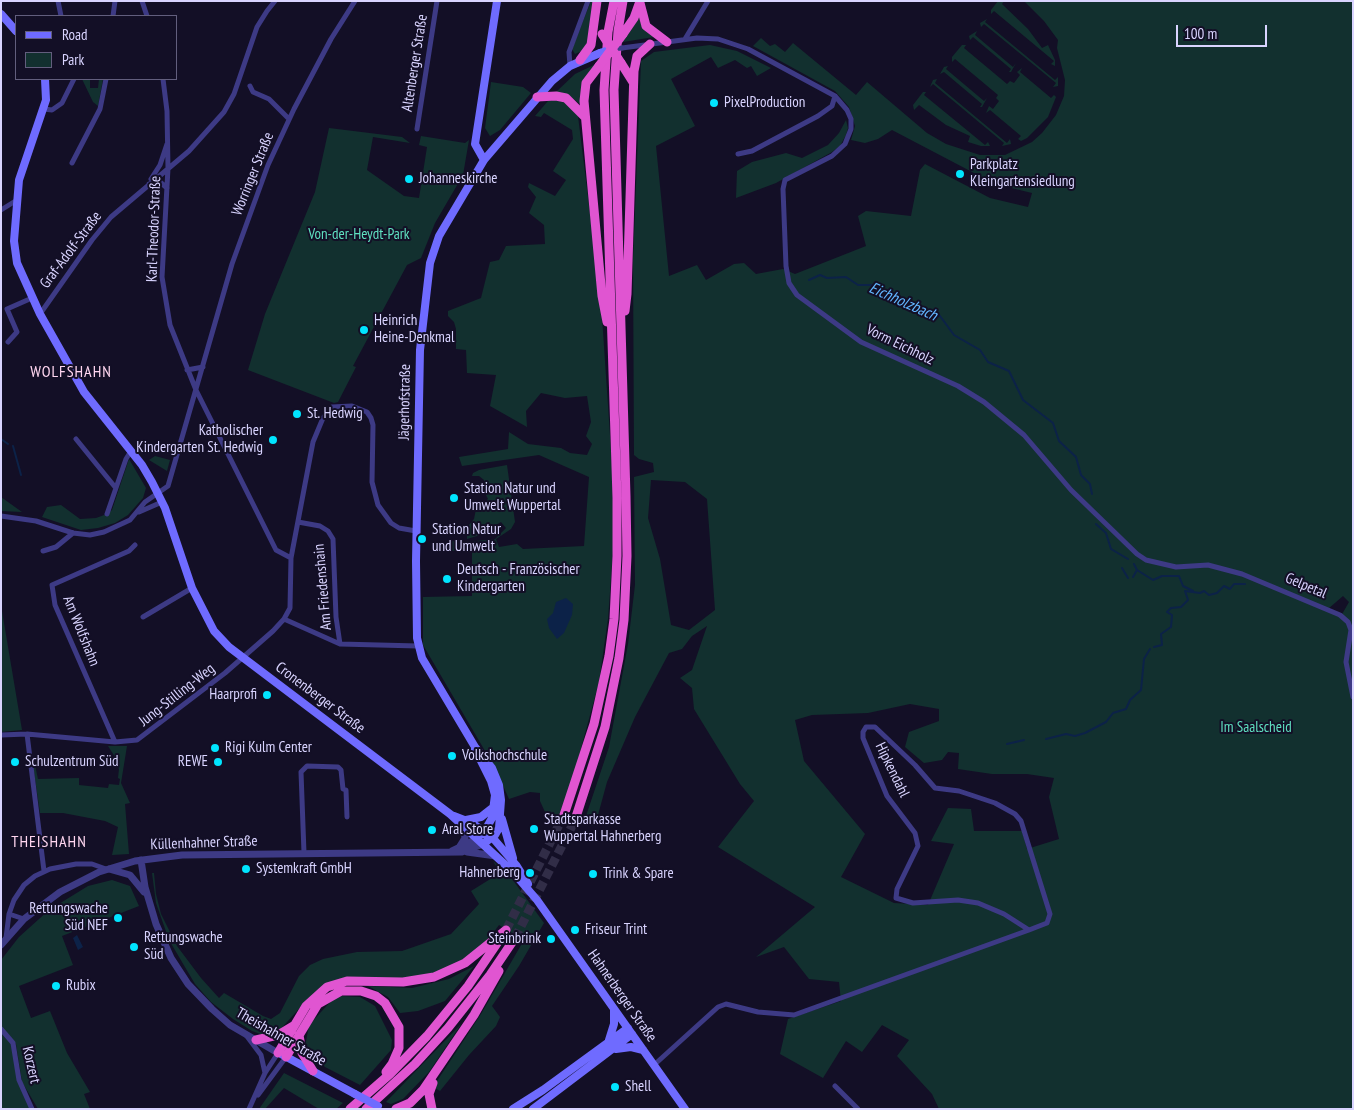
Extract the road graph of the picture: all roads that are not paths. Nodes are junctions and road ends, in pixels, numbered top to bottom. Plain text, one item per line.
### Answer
1 (58, 1) edge
2 (115, 1) edge
3 (142, 1) edge
4 (275, 1) edge
5 (355, 1) edge
6 (437, 1) edge
7 (497, 1) edge
8 (588, 1) edge
9 (597, 1) edge
10 (614, 1) edge
11 (624, 1) edge
12 (708, 1) edge
13 (640, 2) edge
14 (1, 14) edge
15 (61, 15) edge
16 (113, 15) edge
17 (147, 15) edge
18 (595, 21) junction
19 (15, 30) edge
20 (685, 39) junction
21 (667, 42) junction
22 (650, 44) junction
23 (612, 49) junction
24 (580, 60) junction
25 (570, 66) junction
26 (45, 80) edge
27 (74, 80) edge
28 (106, 80) edge
29 (163, 80) edge
30 (634, 84) junction
31 (250, 86) dead end
32 (835, 96) junction
33 (537, 97) junction
34 (44, 109) junction
35 (584, 116) junction
36 (289, 119) junction
37 (417, 129) dead end
38 (168, 140) junction
39 (168, 151) junction
40 (738, 154) dead end
41 (183, 156) junction
42 (484, 160) junction
43 (72, 163) dead end
44 (168, 168) junction
45 (148, 184) junction
46 (166, 188) junction
47 (17, 200) junction
48 (1, 210) edge
49 (32, 298) junction
50 (40, 314) junction
51 (621, 334) junction
52 (612, 338) junction
53 (8, 342) dead end
54 (203, 367) junction
55 (187, 370) junction
56 (196, 390) junction
57 (76, 439) dead end
58 (131, 452) junction
59 (116, 488) junction
60 (158, 494) junction
61 (162, 502) junction
62 (107, 514) dead end
63 (136, 514) junction
64 (1, 516) edge
65 (298, 522) junction
66 (416, 531) junction
67 (73, 534) junction
68 (135, 545) dead end
69 (43, 551) dead end
70 (291, 558) junction
71 (1176, 567) joint
72 (192, 588) junction
73 (143, 616) dead end
74 (284, 619) junction
75 (340, 644) junction
76 (418, 646) junction
77 (243, 657) junction
78 (1353, 697) edge
79 (27, 734) junction
80 (1, 735) edge
81 (115, 742) junction
82 (474, 747) junction
83 (495, 806) junction
84 (500, 814) junction
85 (564, 815) tunnel mouth
86 (347, 818) dead end
87 (575, 820) tunnel mouth
88 (465, 823) junction
89 (482, 829) junction
90 (494, 834) junction
91 (479, 843) junction
92 (461, 849) junction
93 (304, 853) junction
94 (496, 856) junction
95 (141, 860) junction
96 (516, 864) junction
97 (106, 869) junction
98 (44, 871) junction
99 (148, 896) junction
100 (537, 900) junction
101 (9, 914) junction
102 (24, 919) junction
103 (1029, 930) junction
104 (6, 938) junction
105 (1, 945) edge
106 (614, 1008) junction
107 (295, 1024) junction
108 (1, 1029) edge
109 (630, 1031) junction
110 (299, 1033) junction
111 (246, 1035) junction
112 (256, 1040) junction
113 (608, 1042) junction
114 (613, 1050) junction
115 (643, 1050) junction
116 (282, 1055) junction
117 (582, 1061) junction
118 (654, 1066) junction
119 (588, 1068) junction
120 (438, 1069) junction
121 (313, 1071) junction
122 (265, 1073) junction
123 (835, 1086) dead end
124 (370, 1092) junction
125 (256, 1097) junction
126 (380, 1108) edge
127 (32, 1109) edge
128 (249, 1109) edge
129 (350, 1109) edge
130 (366, 1109) edge
131 (396, 1109) edge
132 (432, 1109) edge
133 (513, 1109) edge
134 (533, 1109) edge
135 (685, 1109) edge
136 (858, 1109) edge

1 - 15 street
2 - 16 street
3 - 17 street
4 - 41 street, Graf-Adolf-Straße
5 - 36 street, Worringer Straße
6 - 37 street, Altenberger Straße
7 - 42 main road
8 - 25 street
9 - 18 highway
10 - 52 highway
11 - 51 highway
12 - 20 street
13 - 21 highway
13 - 23 highway, bridge
14 - 19 main road
18 - 23 highway, bridge
18 - 24 highway
20 - 21 street, Vorm Eichholz
20 - 32 street, Vorm Eichholz
21 - 22 street, Vorm Eichholz
22 - 23 street, Vorm Eichholz, bridge
22 - 30 highway
23 - 24 main road, Jägerhofstraße, bridge
23 - 30 highway, bridge
23 - 35 highway, bridge
24 - 25 main road, Jägerhofstraße
25 - 33 main road, Jägerhofstraße
26 - 34 main road, Cronenberger Straße
27 - 34 street
28 - 43 street
29 - 38 street, Karl-Theodor-Straße
30 - 51 highway
31 - 36 street
32 - 40 street
32 - 71 street, Vorm Eichholz
33 - 35 highway
33 - 42 main road, Jägerhofstraße
34 - 47 main road, Cronenberger Straße
35 - 52 highway
36 - 54 street, Worringer Straße
38 - 39 street, Karl-Theodor-Straße
38 - 45 street
39 - 41 street
39 - 44 street, Karl-Theodor-Straße
41 - 44 street, Graf-Adolf-Straße
42 - 66 main road, Jägerhofstraße
44 - 45 street, Graf-Adolf-Straße
44 - 46 street, Karl-Theodor-Straße
45 - 46 street
45 - 50 street, Graf-Adolf-Straße
46 - 55 street, Karl-Theodor-Straße
47 - 48 street
47 - 49 main road, Cronenberger Straße
49 - 50 main road, Cronenberger Straße
49 - 53 street
50 - 58 main road, Cronenberger Straße
51 - 87 highway
52 - 85 highway
54 - 55 street
54 - 56 street, Worringer Straße
55 - 56 street, Karl-Theodor-Straße
56 - 60 street, Worringer Straße
56 - 70 street, Karl-Theodor-Straße
57 - 59 street
58 - 59 street
58 - 60 main road, Cronenberger Straße
59 - 62 street
60 - 61 main road, Cronenberger Straße
60 - 63 street, Worringer Straße
61 - 63 street
61 - 72 main road, Cronenberger Straße
63 - 67 street
64 - 67 street
65 - 66 street, Am Friedenshain
65 - 70 street, Am Friedenshain
65 - 75 street, Am Friedenshain
66 - 76 main road, Jägerhofstraße
67 - 69 street
68 - 81 street, Am Wolfshahn
70 - 74 street, Am Friedenshain
71 - 78 street, Gelpetal
72 - 73 street
72 - 77 main road, Cronenberger Straße
74 - 75 street, Am Friedenshain
74 - 77 street
75 - 76 street, Am Friedenshain
76 - 82 main road, Jägerhofstraße
77 - 81 street, Jung-Stilling-Weg
77 - 88 main road, Cronenberger Straße
79 - 80 street, Jung-Stilling-Weg
79 - 81 street, Jung-Stilling-Weg
79 - 98 street
82 - 83 main road, Jägerhofstraße
82 - 84 main road, Jägerhofstraße
83 - 88 main road
83 - 89 main road, Jägerhofstraße
84 - 90 main road, Jägerhofstraße
84 - 96 main road
86 - 93 street
88 - 89 main road, Cronenberger Straße
88 - 91 main road, Cronenberger Straße
88 - 92 street
89 - 90 main road, Cronenberger Straße
89 - 91 main road
90 - 91 main road
90 - 96 main road, Hahnerberger Straße
91 - 92 street
91 - 94 main road, Hahnerberger Straße
92 - 93 street, Küllenhahner Straße
92 - 94 street
93 - 95 street, Küllenhahner Straße
94 - 100 main road, Hahnerberger Straße
95 - 97 street, Küllenhahner Straße
95 - 99 street, Theishahner Straße
96 - 100 main road, Hahnerberger Straße
97 - 98 street, Küllenhahner Straße
97 - 99 street
97 - 102 street, Küllenhahner Straße
98 - 101 street, Küllenhahner Straße
99 - 111 street, Theishahner Straße
100 - 106 main road, Hahnerberger Straße
101 - 102 street
101 - 104 street, Küllenhahner Straße
102 - 104 street, Küllenhahner Straße
103 - 103 street, Hipkendahl
103 - 118 street, Hipkendahl
104 - 105 street, Küllenhahner Straße
106 - 109 main road, Hahnerberger Straße
106 - 113 main road
107 - 112 highway
107 - 116 highway
107 - 124 highway
108 - 127 street, Korzert
109 - 113 main road
109 - 114 main road
109 - 115 main road, Hahnerberger Straße
110 - 116 highway
110 - 121 highway
110 - 124 highway
111 - 112 street, Theishahner Straße
111 - 122 street
112 - 116 street, Theishahner Straße
113 - 117 main road
114 - 115 main road
114 - 119 main road
115 - 118 main road, Hahnerberger Straße
116 - 121 main road, Theishahner Straße
116 - 122 street
116 - 125 street
117 - 119 main road
117 - 133 main road
118 - 135 main road, Hahnerberger Straße
119 - 134 main road
120 - 130 highway
120 - 131 highway
120 - 132 highway
121 - 126 main road, Theishahner Straße, bridge
122 - 125 street
123 - 136 street
124 - 129 highway
125 - 128 street

